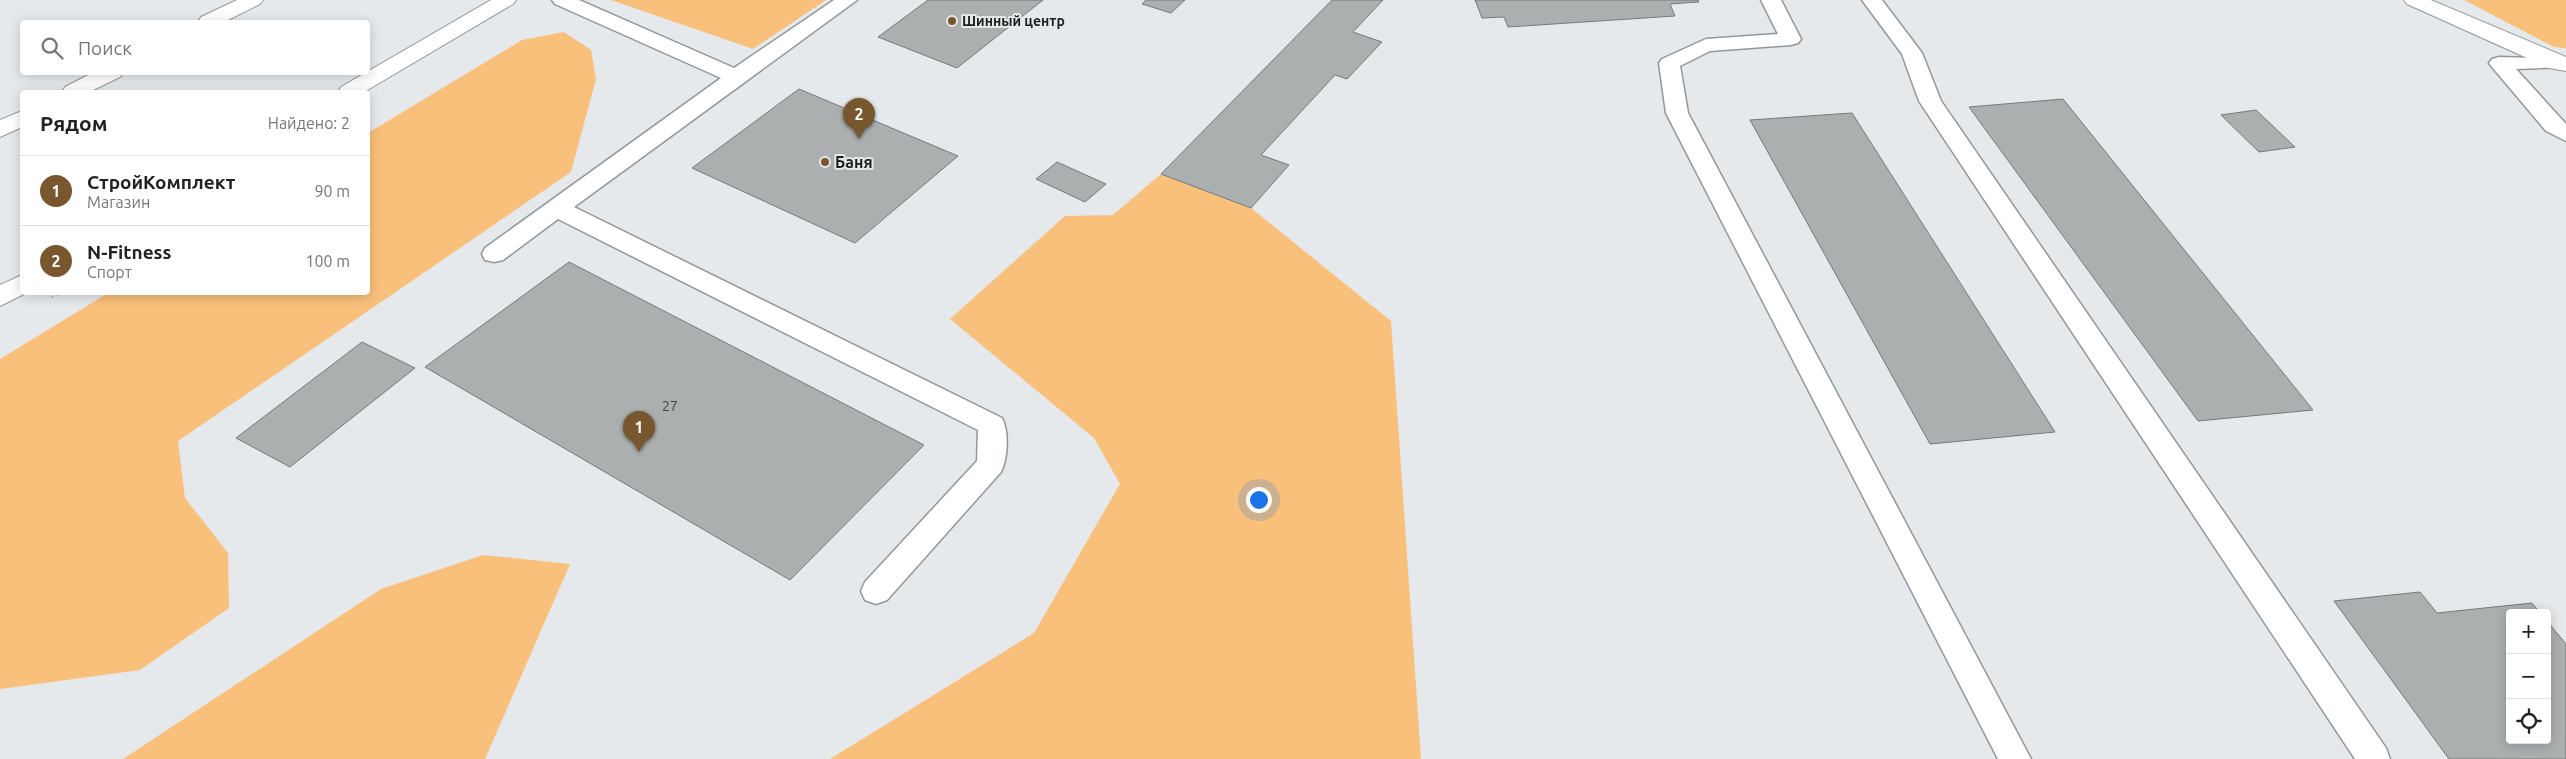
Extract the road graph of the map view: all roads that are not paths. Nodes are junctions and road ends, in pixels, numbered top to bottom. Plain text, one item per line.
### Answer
1 (253, 0) edge
2 (506, 0) edge
3 (562, 0) edge
4 (847, 0) edge
5 (1772, 0) edge
6 (1872, 0) edge
7 (2414, 0) edge
8 (213, 20) edge
9 (2562, 64) edge
10 (106, 75) edge
11 (736, 77) junction
12 (77, 90) edge
13 (352, 90) edge
14 (20, 119) edge
15 (0, 130) edge
16 (2566, 134) edge
17 (556, 208) junction
18 (494, 254) dead end
19 (20, 285) edge
20 (0, 298) edge
21 (876, 591) dead end
22 (2015, 759) edge
23 (2374, 759) edge

1 - 8 street
2 - 13 street
3 - 11 lane
4 - 11 lane
5 - 22 lane
6 - 23 lane
7 - 9 street
9 - 16 lane
10 - 12 street
11 - 17 lane
14 - 15 street
17 - 18 lane
17 - 21 lane
19 - 20 street

